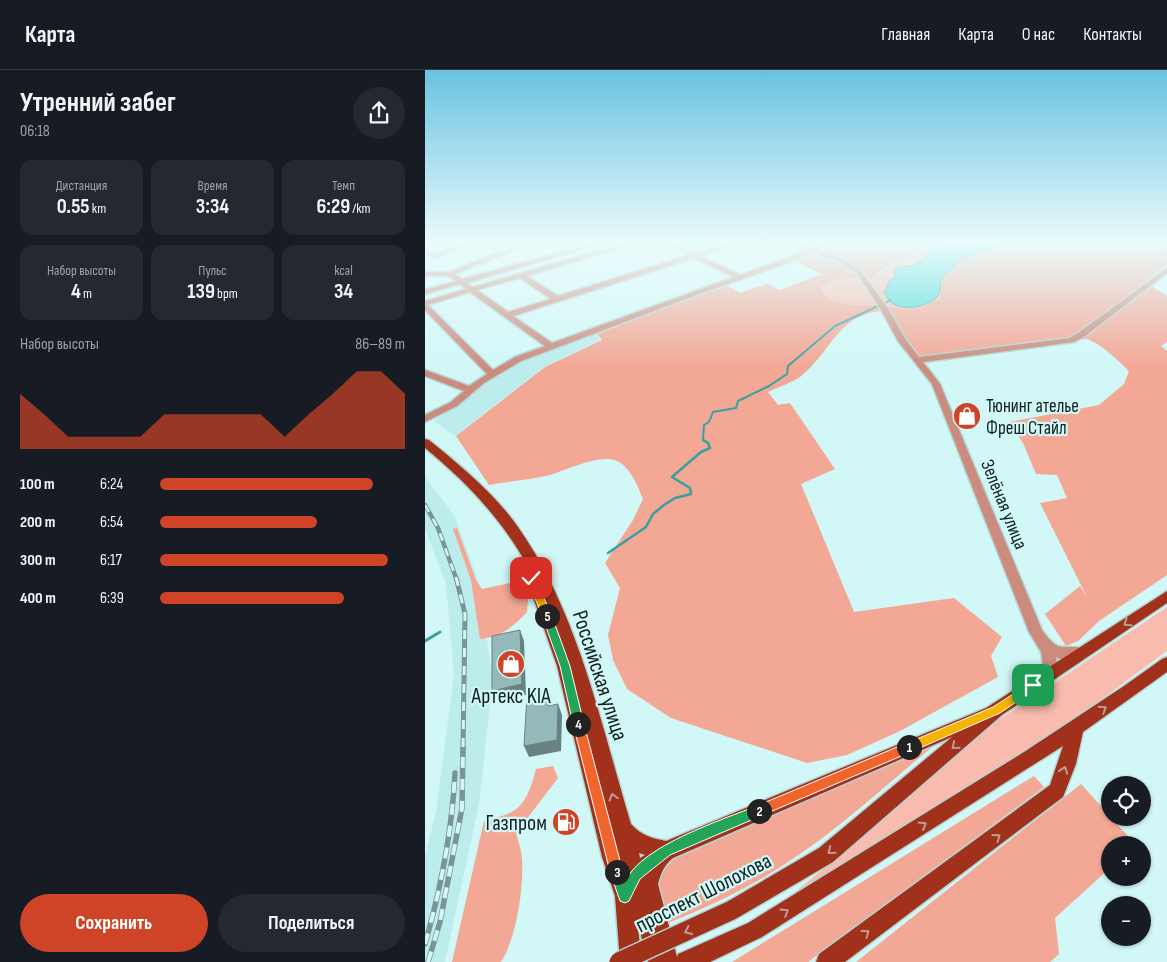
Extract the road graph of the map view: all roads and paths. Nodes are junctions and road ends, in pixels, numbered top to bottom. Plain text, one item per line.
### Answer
1 (452, 285) edge
2 (465, 285) edge
3 (487, 285) edge
4 (535, 285) edge
5 (603, 285) edge
6 (720, 285) edge
7 (868, 285) edge
8 (1148, 285) edge
9 (471, 289) junction
10 (425, 292) edge
11 (557, 299) junction
12 (425, 305) edge
13 (507, 315) junction
14 (550, 346) junction
15 (917, 360) junction
16 (425, 373) edge
17 (492, 374) junction
18 (471, 390) junction
19 (425, 419) edge
20 (425, 442) edge
21 (425, 450) edge
22 (1167, 596) edge
23 (1045, 646) junction
24 (1082, 654) junction
25 (1167, 663) edge
26 (1050, 675) junction
27 (996, 710) junction
28 (1075, 728) junction
29 (623, 830) junction
30 (666, 850) junction
31 (636, 874) junction
32 (625, 896) junction
33 (619, 962) edge
34 (631, 962) edge
35 (659, 962) edge
36 (668, 962) edge
37 (687, 962) edge
38 (827, 962) edge

1 - 10 street
2 - 9 street
3 - 9 street
4 - 11 street
5 - 11 street
6 - 14 street
7 - 15 street, Зелёная улица
8 - 15 street
9 - 12 street
9 - 13 street
11 - 13 street
12 - 17 street
13 - 14 street
14 - 17 street
15 - 23 street, Зелёная улица
16 - 18 street
17 - 18 street
18 - 19 street
29 -> 20 main road, Российская улица
21 - 32 main road, Российская улица
22 -> 24 main road, проспект Шолохова
23 - 24 street
23 - 26 street, Зелёная улица
24 - 26 main road, проспект Шолохова
28 -> 25 main road
26 - 27 main road, проспект Шолохова
27 - 30 main road
27 -> 33 main road, проспект Шолохова, bridge
37 -> 28 main road
38 -> 28 main road
29 - 30 main road
29 - 31 main road, Российская улица
30 - 31 main road
30 - 36 main road
31 - 32 main road
31 - 35 main road, Российская улица
32 - 34 main road, Российская улица

